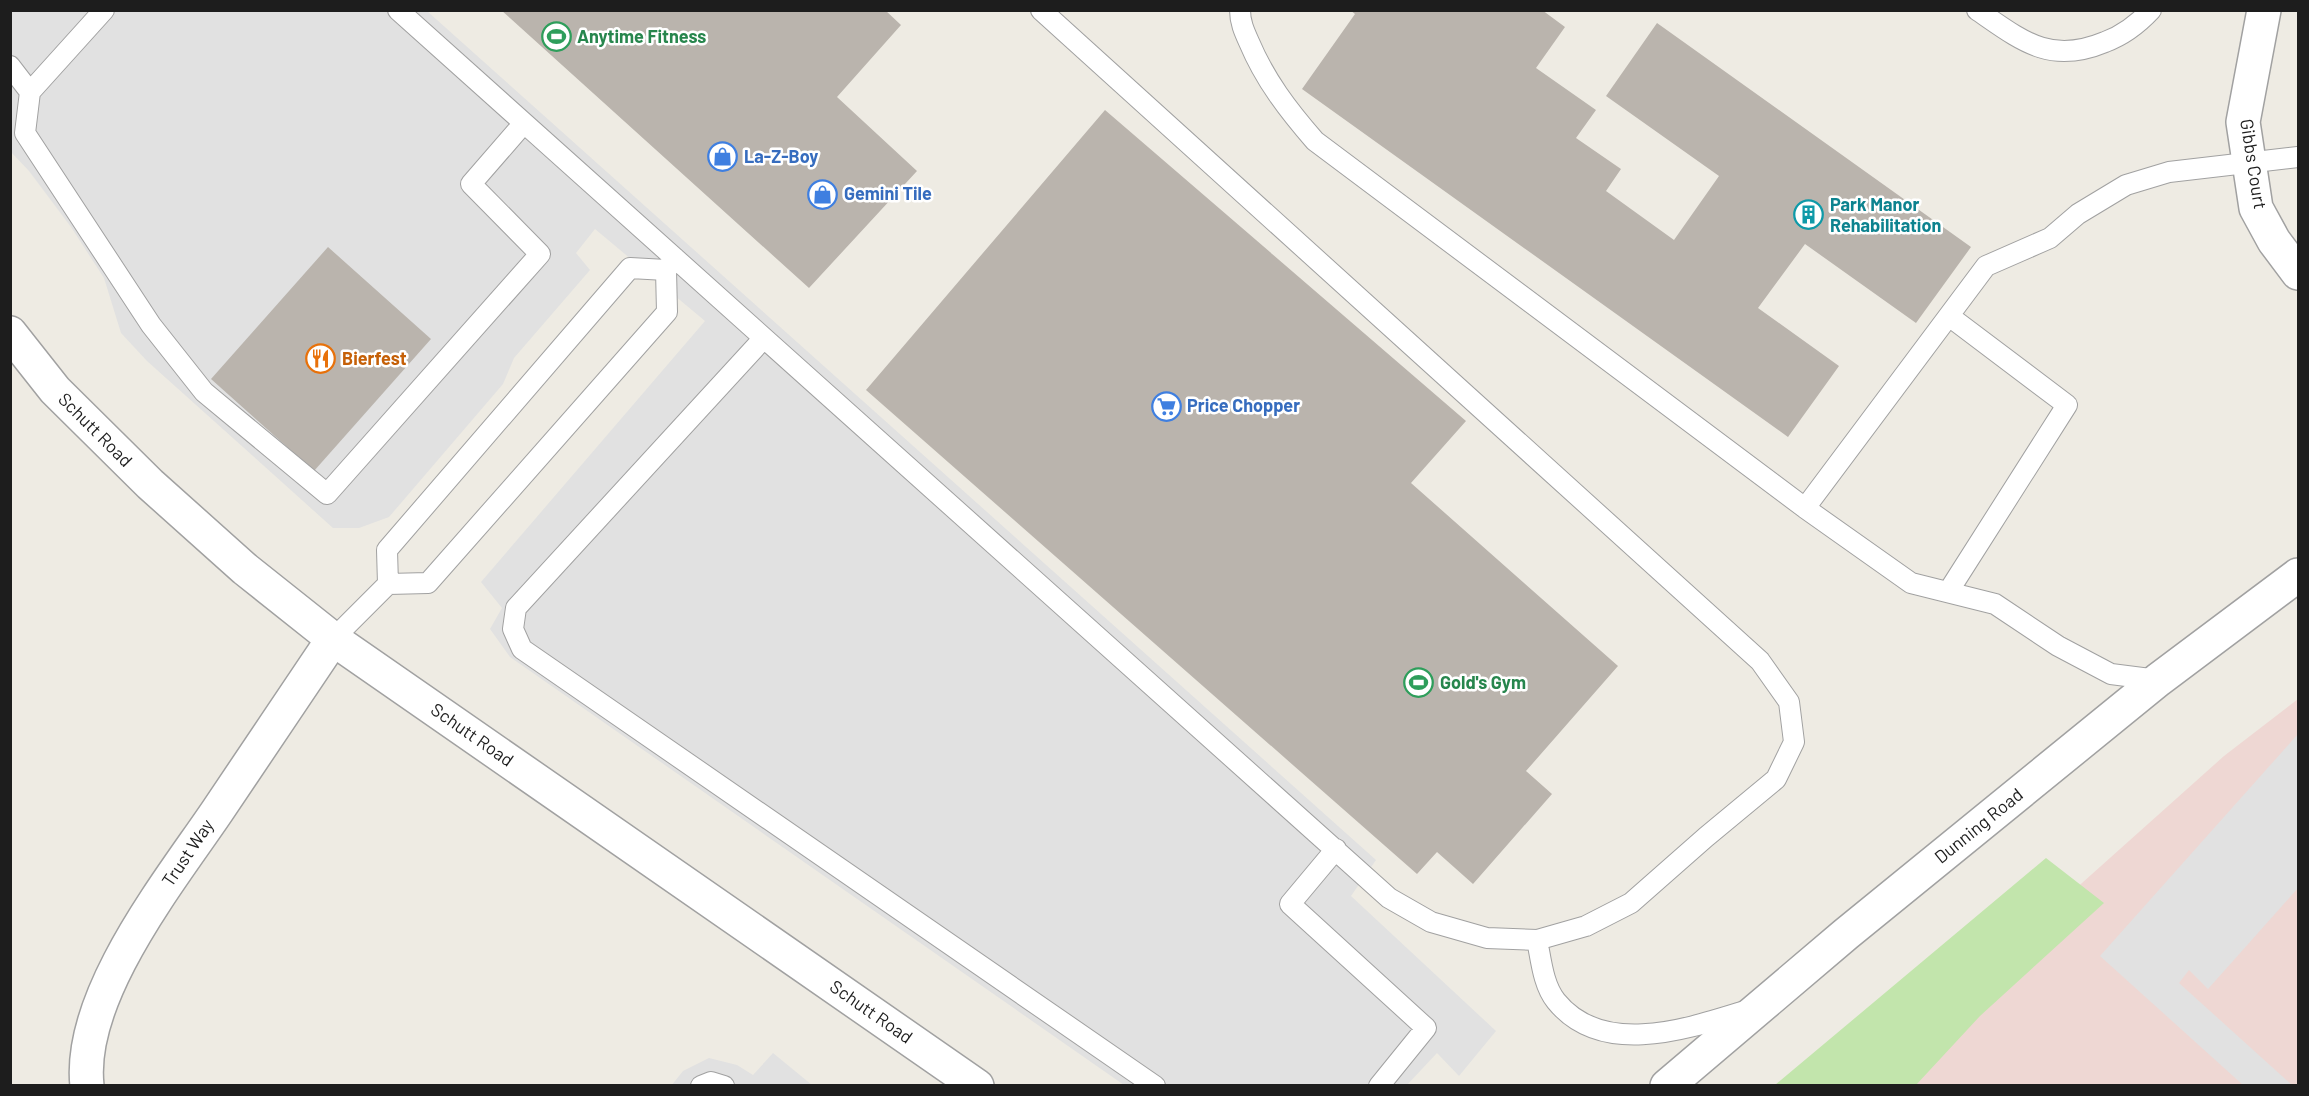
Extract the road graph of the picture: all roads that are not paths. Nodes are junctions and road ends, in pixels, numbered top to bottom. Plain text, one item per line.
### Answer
1 (104, 10) edge
2 (398, 10) edge
3 (1041, 10) edge
4 (1240, 10) edge
5 (1977, 10) edge
6 (2151, 10) edge
7 (2264, 10) edge
8 (10, 66) edge
9 (30, 92) junction
10 (525, 123) junction
11 (2298, 157) edge
12 (2249, 163) junction
13 (670, 264) junction
14 (2298, 273) edge
15 (1949, 316) junction
16 (10, 333) edge
17 (763, 339) junction
18 (1805, 508) junction
19 (2298, 574) edge
20 (388, 584) junction
21 (1948, 592) junction
22 (333, 639) junction
23 (2158, 680) junction
24 (1336, 849) junction
25 (1538, 940) junction
26 (1765, 1004) junction
27 (87, 1086) edge
28 (701, 1086) edge
29 (724, 1086) edge
30 (977, 1086) edge
31 (1155, 1086) edge
32 (1379, 1086) edge
33 (1667, 1086) edge

1 - 9 lane
2 - 10 lane
3 - 25 lane
4 - 18 lane
5 - 6 lane
7 - 12 street, Gibbs Court
8 - 9 lane
9 - 10 lane
10 - 13 lane
11 - 12 lane
12 - 14 street, Gibbs Court
12 - 15 lane
13 - 17 lane
13 - 20 lane
13 - 20 lane
15 - 18 lane
15 - 21 lane
16 - 22 street, Schutt Road
17 - 24 lane
17 - 31 lane
18 - 21 lane
19 - 23 street, Dunning Road
20 - 22 lane
21 - 23 lane
22 - 27 street, Trust Way
22 - 30 street, Schutt Road
23 - 26 street, Dunning Road
24 - 25 lane
24 - 32 lane
25 - 26 lane
26 - 33 street, Dunning Road
28 - 29 lane

